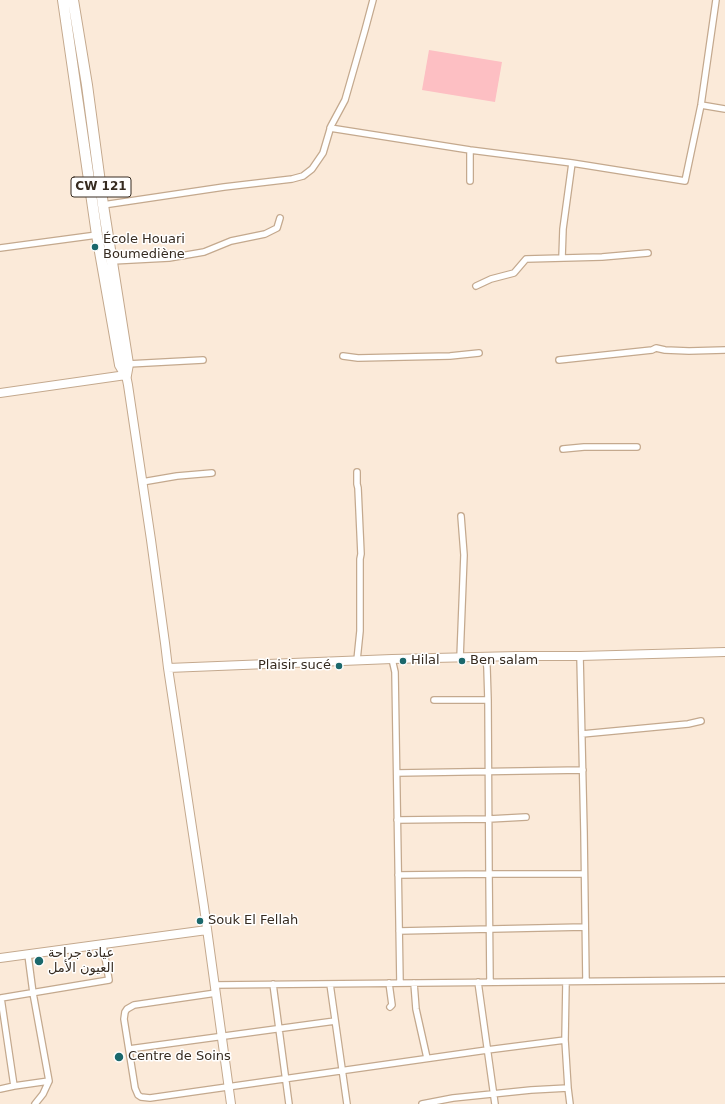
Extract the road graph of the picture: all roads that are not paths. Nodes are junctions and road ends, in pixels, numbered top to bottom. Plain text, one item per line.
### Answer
1 (63, 0) edge
2 (73, 0) edge
3 (373, 0) edge
4 (716, 0) edge
5 (701, 105) junction
6 (725, 109) edge
7 (330, 128) junction
8 (470, 150) junction
9 (572, 163) junction
10 (470, 181) dead end
11 (103, 205) junction
12 (280, 218) dead end
13 (97, 235) junction
14 (0, 248) edge
15 (648, 253) dead end
16 (562, 258) junction
17 (112, 261) junction
18 (476, 286) dead end
19 (725, 350) edge
20 (479, 353) dead end
21 (342, 356) dead end
22 (203, 360) dead end
23 (559, 360) dead end
24 (128, 364) junction
25 (126, 375) junction
26 (0, 393) edge
27 (637, 447) dead end
28 (563, 449) dead end
29 (357, 472) dead end
30 (212, 473) dead end
31 (142, 482) junction
32 (461, 516) dead end
33 (725, 652) edge
34 (580, 656) junction
35 (460, 658) junction
36 (486, 658) junction
37 (392, 659) junction
38 (357, 660) junction
39 (168, 668) junction
40 (434, 700) dead end
41 (488, 700) junction
42 (701, 721) dead end
43 (582, 734) junction
44 (582, 770) junction
45 (489, 771) junction
46 (397, 773) junction
47 (526, 817) dead end
48 (489, 819) junction
49 (397, 820) junction
50 (489, 874) junction
51 (584, 874) junction
52 (398, 875) junction
53 (585, 928) junction
54 (490, 929) junction
55 (207, 930) junction
56 (399, 931) junction
57 (103, 945) junction
58 (28, 954) junction
59 (0, 958) edge
60 (725, 980) edge
61 (586, 981) junction
62 (478, 982) junction
63 (490, 982) junction
64 (566, 982) junction
65 (389, 983) junction
66 (400, 983) junction
67 (414, 983) junction
68 (273, 984) junction
69 (330, 984) junction
70 (215, 989) junction
71 (33, 993) junction
72 (390, 1007) dead end
73 (335, 1021) junction
74 (279, 1028) junction
75 (222, 1036) junction
76 (565, 1040) junction
77 (128, 1049) junction
78 (487, 1050) junction
79 (427, 1058) junction
80 (342, 1070) junction
81 (286, 1080) junction
82 (49, 1081) junction
83 (14, 1086) junction
84 (229, 1088) junction
85 (568, 1088) junction
86 (0, 1089) edge
87 (494, 1094) junction
88 (35, 1104) edge
89 (231, 1104) edge
90 (289, 1104) edge
91 (347, 1104) edge
92 (422, 1104) edge
93 (495, 1104) edge
94 (570, 1104) edge

1 - 13 highway
2 - 11 highway, CW 121
3 - 7 street
4 - 5 street
5 - 6 street
5 - 9 street
7 - 8 street
7 - 11 street
8 - 9 street
8 - 10 street
9 - 16 street
11 - 17 highway, CW 121
12 - 17 street
13 - 14 street
13 - 25 highway
15 - 16 street
16 - 18 street
17 - 24 highway, CW 121
19 - 23 street
20 - 21 street
22 - 24 street
24 - 25 highway, CW 121
25 - 26 main road
25 - 31 main road, CW 121
27 - 28 street
29 - 38 street
30 - 31 street
31 - 39 main road, CW 121
32 - 35 street
33 - 34 main road
34 - 36 main road
34 - 43 street
35 - 36 main road
35 - 37 main road
36 - 41 street
37 - 38 main road
37 - 46 street
38 - 39 main road
39 - 55 main road, CW 121
40 - 41 street
41 - 45 street
42 - 43 street
43 - 44 street
44 - 45 street
44 - 51 street
45 - 46 street
45 - 48 street
46 - 49 street
47 - 48 street
48 - 49 street
48 - 50 street
49 - 52 street
50 - 51 street
50 - 52 street
50 - 54 street
51 - 53 street
52 - 56 street
53 - 54 street
53 - 61 street
54 - 56 street
54 - 63 street
55 - 57 main road
55 - 70 main road, CW 121
56 - 66 street
57 - 58 main road
57 - 71 street
58 - 59 main road
58 - 71 street
60 - 61 street
61 - 64 street
62 - 63 street
62 - 67 street
62 - 78 street
63 - 64 street
64 - 76 street
65 - 66 street
65 - 69 street
65 - 72 street
66 - 67 street
67 - 79 street
68 - 69 street
68 - 70 street
68 - 74 street
69 - 73 street
70 - 75 main road, CW 121
70 - 77 street
71 - 82 street
71 - 83 street
73 - 74 street
73 - 80 street
74 - 75 street
74 - 81 street
75 - 77 street
75 - 84 main road, CW 121
76 - 78 street
76 - 85 street
77 - 84 street
78 - 79 street
78 - 87 street
79 - 80 street
80 - 81 street
80 - 91 street
81 - 84 street
81 - 90 street
82 - 83 street
82 - 88 street
83 - 86 street
84 - 89 main road, CW 121
85 - 87 street
85 - 94 street
87 - 92 street
87 - 93 street

